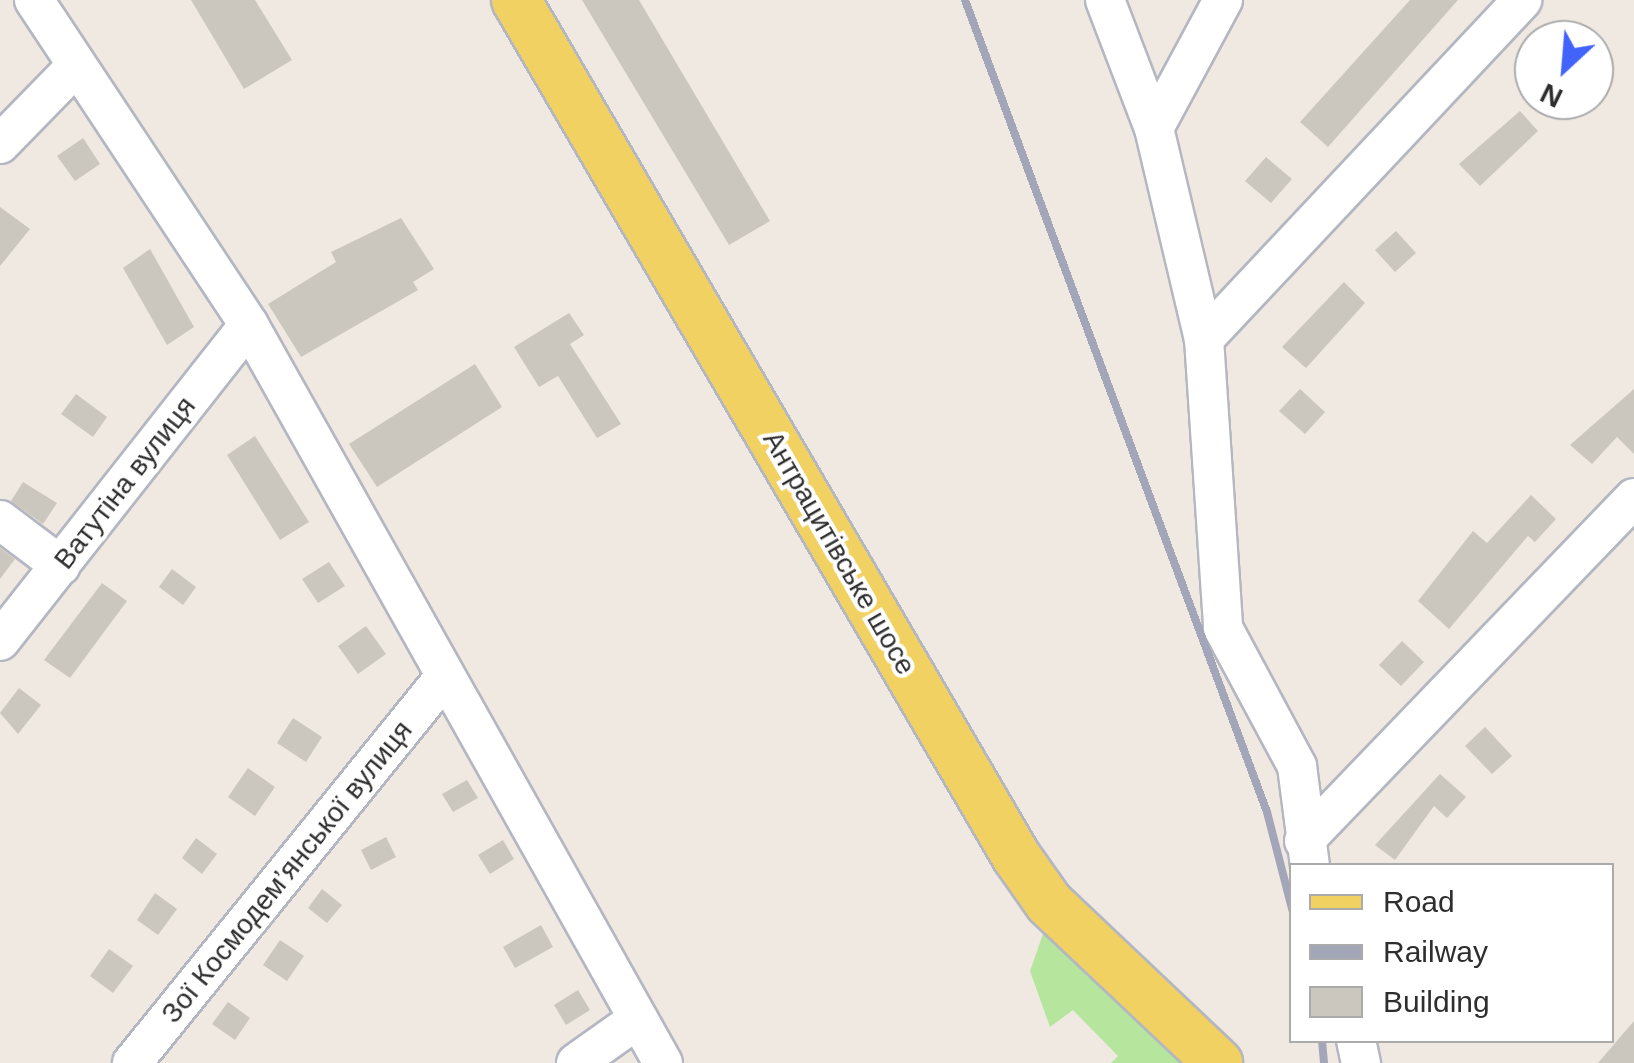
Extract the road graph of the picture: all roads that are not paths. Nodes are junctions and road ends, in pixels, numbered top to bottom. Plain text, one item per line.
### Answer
1 (34, 0) edge
2 (516, 0) edge
3 (1105, 0) edge
4 (1223, 0) edge
5 (1522, 0) edge
6 (76, 66) junction
7 (1154, 128) junction
8 (0, 144) edge
9 (249, 324) junction
10 (1204, 339) junction
11 (1634, 498) edge
12 (0, 520) edge
13 (60, 566) junction
14 (0, 641) edge
15 (442, 682) junction
16 (1307, 853) edge
17 (638, 1019) junction
18 (132, 1063) edge
19 (576, 1063) edge
20 (664, 1063) edge
21 (1218, 1063) edge

1 - 6 street
2 - 21 main road, Антрацитівське шосе
3 - 7 street
4 - 7 street
5 - 10 street
6 - 8 street
6 - 9 street
7 - 10 street
9 - 13 street, Ватутіна вулиця
9 - 15 street
10 - 16 street
11 - 16 street
12 - 13 street
13 - 14 street, Ватутіна вулиця
15 - 17 street
15 - 18 street, Зої Космодем’янської вулиця
17 - 19 street
17 - 20 street

